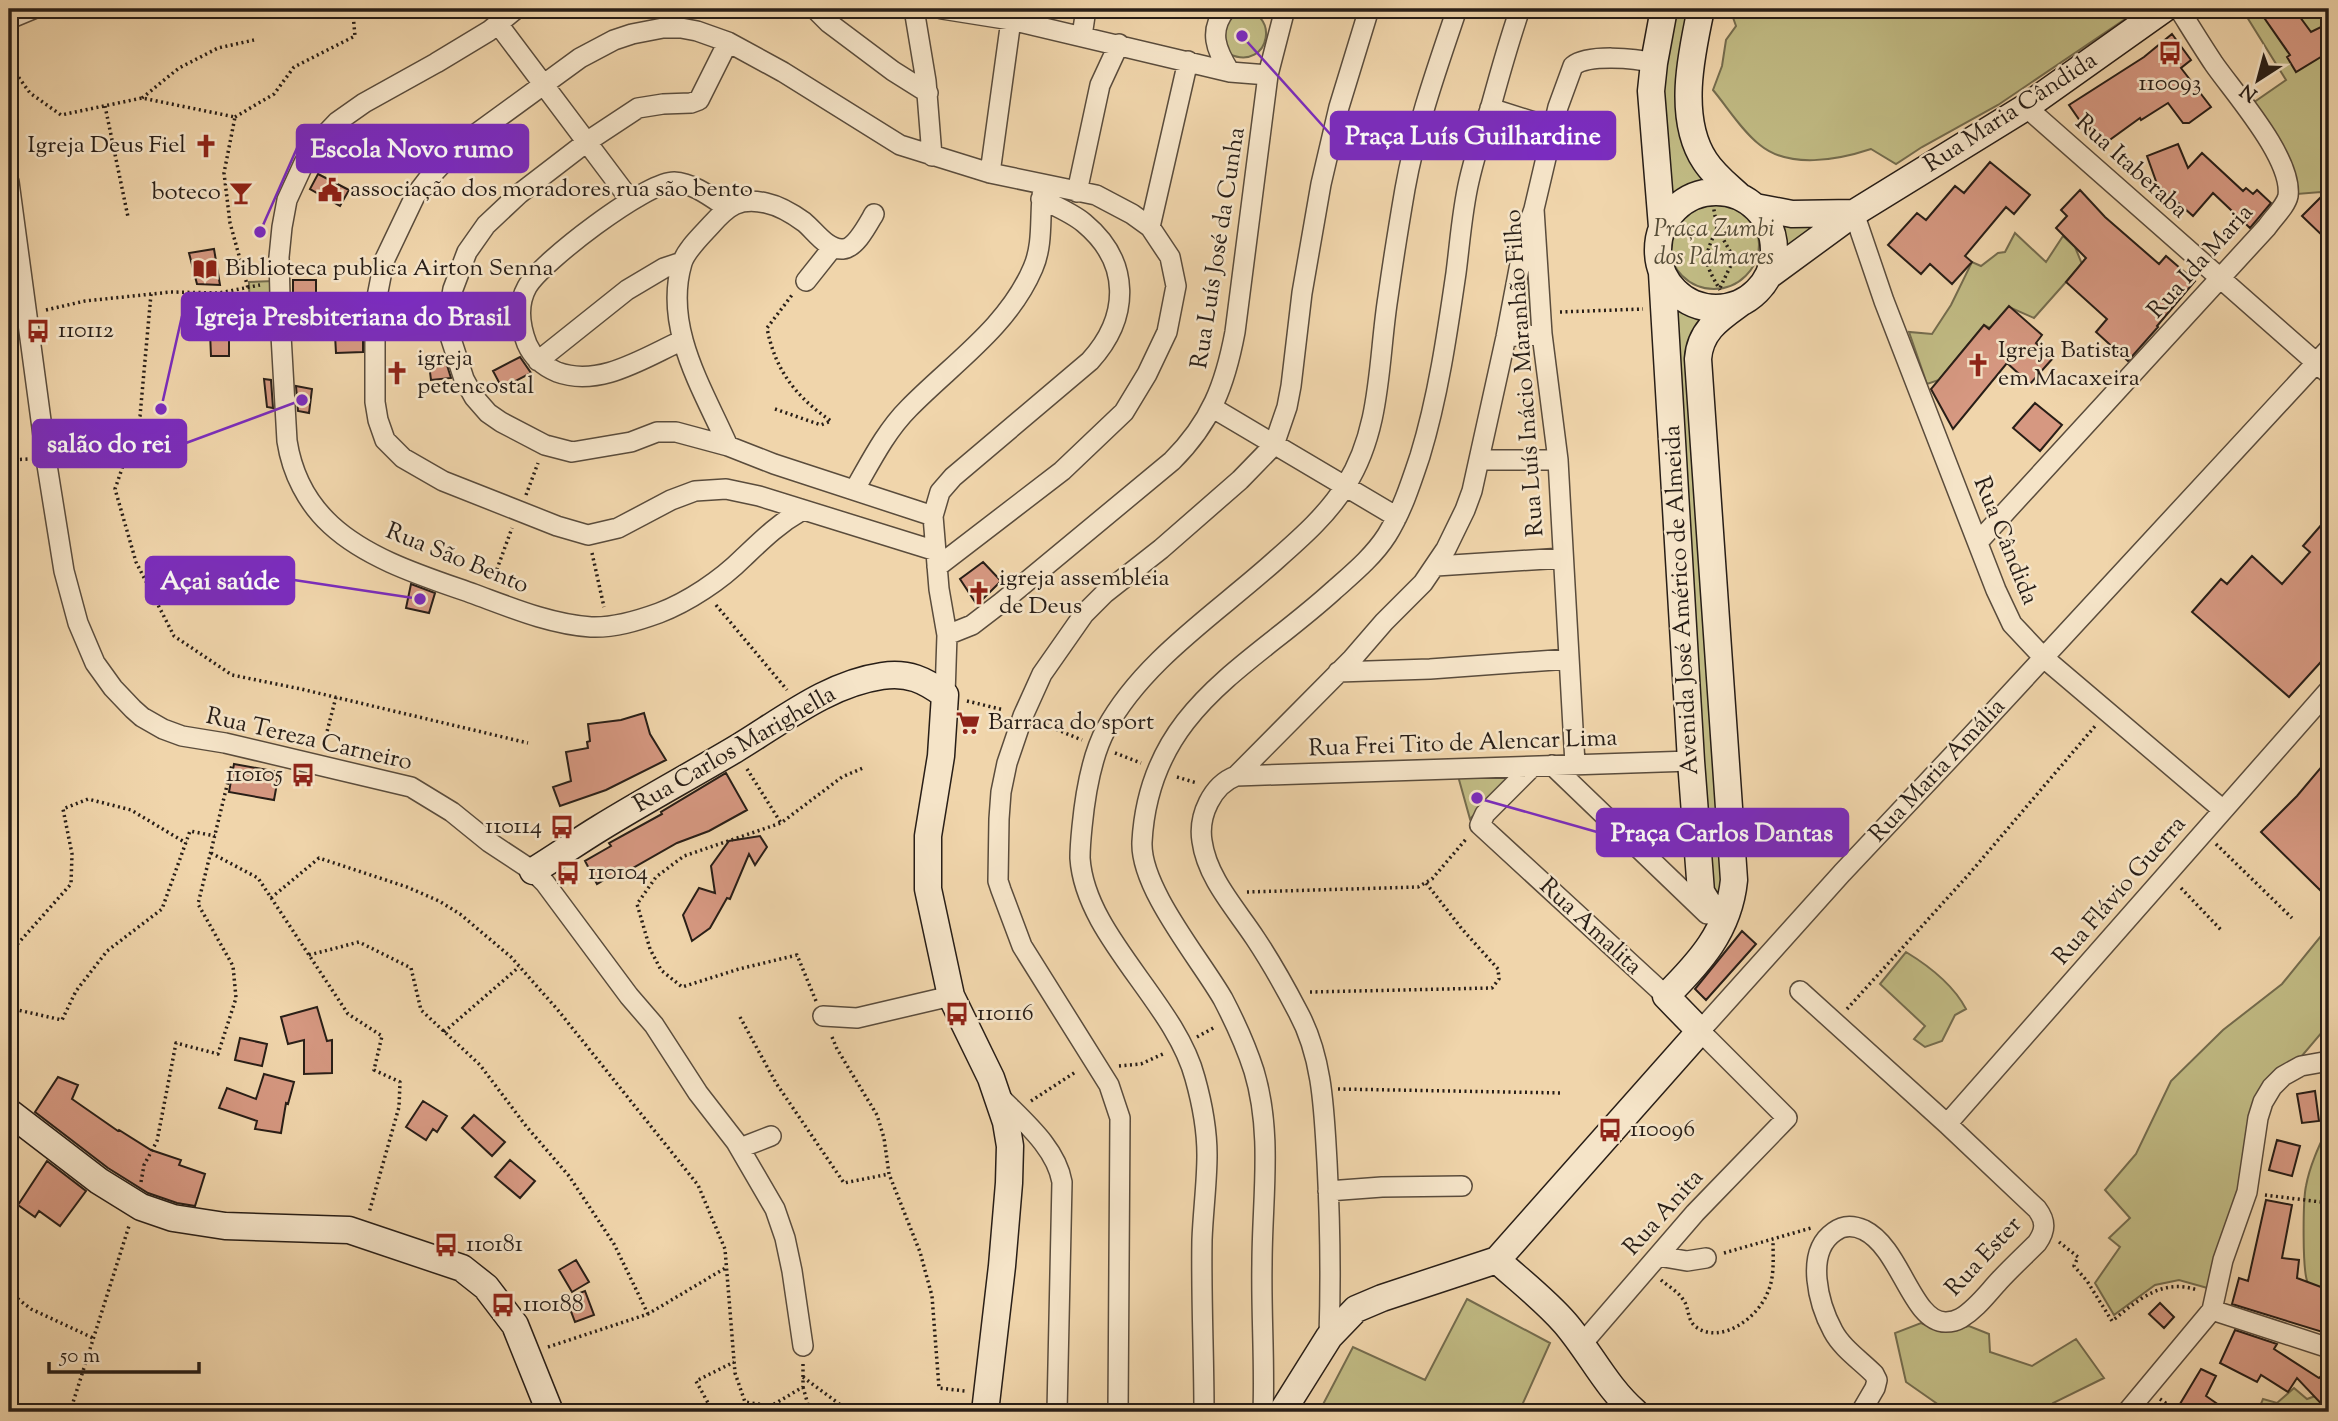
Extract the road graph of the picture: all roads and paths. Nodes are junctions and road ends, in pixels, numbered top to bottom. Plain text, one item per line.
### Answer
1 (33, 9) edge
2 (359, 9) edge
3 (516, 9) edge
4 (815, 9) edge
5 (914, 9) edge
6 (942, 9) edge
7 (1086, 9) edge
8 (1226, 9) edge
9 (1285, 9) edge
10 (1369, 9) edge
11 (1457, 9) edge
12 (1520, 9) edge
13 (1664, 9) edge
14 (1701, 9) edge
15 (2164, 9) edge
16 (2179, 9) edge
17 (9, 19) edge
18 (1011, 20) junction
19 (498, 24) junction
20 (1082, 36) junction
21 (254, 40) dead end
22 (729, 42) junction
23 (1119, 44) junction
24 (1188, 61) junction
25 (1654, 63) junction
26 (9, 64) edge
27 (1230, 72) junction
28 (1268, 75) junction
29 (545, 85) junction
30 (928, 93) junction
31 (142, 98) junction
32 (105, 106) junction
33 (2026, 107) junction
34 (1490, 108) junction
35 (235, 117) junction
36 (1553, 128) junction
37 (588, 141) junction
38 (932, 156) junction
39 (990, 173) junction
40 (9, 182) edge
41 (1042, 191) junction
42 (1077, 192) junction
43 (631, 201) junction
44 (1713, 201) dead end
45 (1747, 201) junction
46 (726, 208) junction
47 (1534, 209) junction
48 (1854, 213) junction
49 (874, 214) dead end
50 (128, 217) dead end
51 (1150, 227) junction
52 (1662, 227) junction
53 (1717, 229) junction
54 (833, 247) junction
55 (682, 262) junction
56 (1662, 273) junction
57 (1768, 276) junction
58 (2218, 278) junction
59 (280, 281) junction
60 (806, 281) joint
61 (248, 288) junction
62 (151, 294) junction
63 (1742, 302) junction
64 (1642, 309) dead end
65 (1541, 312) junction
66 (27, 314) junction
67 (450, 316) junction
68 (280, 319) junction
69 (375, 320) junction
70 (521, 325) junction
71 (1542, 334) junction
72 (1506, 337) junction
73 (683, 340) junction
74 (538, 361) junction
75 (2325, 362) edge
76 (1213, 408) junction
77 (775, 409) dead end
78 (1274, 445) junction
79 (728, 446) junction
80 (1479, 460) junction
81 (1558, 460) junction
82 (1346, 486) junction
83 (855, 489) junction
84 (801, 511) junction
85 (933, 516) junction
86 (1397, 517) junction
87 (588, 535) junction
88 (1978, 542) junction
89 (1563, 558) junction
90 (937, 559) junction
91 (1436, 566) junction
92 (703, 589) junction
93 (608, 627) junction
94 (947, 635) junction
95 (2044, 658) junction
96 (1569, 659) junction
97 (1338, 672) junction
98 (2329, 690) edge
99 (946, 695) junction
100 (336, 697) junction
101 (802, 707) junction
102 (2106, 713) junction
103 (527, 743) dead end
104 (236, 746) junction
105 (734, 750) junction
106 (1691, 761) junction
107 (1575, 764) junction
108 (1552, 765) junction
109 (318, 766) junction
110 (1532, 767) junction
111 (863, 768) dead end
112 (1236, 776) junction
113 (2223, 810) junction
114 (780, 823) junction
115 (1480, 824) junction
116 (2205, 832) junction
117 (215, 836) junction
118 (186, 844) junction
119 (211, 853) junction
120 (533, 871) junction
121 (2168, 873) junction
122 (1426, 883) junction
123 (1224, 893) junction
124 (271, 898) junction
125 (2292, 918) dead end
126 (1722, 923) junction
127 (2222, 930) dead end
128 (309, 955) junction
129 (520, 967) junction
130 (9, 970) edge
131 (1800, 991) dead end
132 (1287, 992) junction
133 (951, 996) junction
134 (1666, 996) junction
135 (9, 1008) edge
136 (823, 1016) junction
137 (740, 1017) dead end
138 (1232, 1018) junction
139 (1834, 1023) junction
140 (1700, 1031) junction
141 (444, 1032) junction
142 (1182, 1045) junction
143 (2329, 1061) edge
144 (1099, 1067) junction
145 (1322, 1089) junction
146 (1563, 1093) dead end
147 (1006, 1103) junction
148 (9, 1112) edge
149 (1947, 1124) junction
150 (771, 1136) dead end
151 (740, 1148) junction
152 (889, 1174) junction
153 (1462, 1186) dead end
154 (1328, 1191) junction
155 (2247, 1192) junction
156 (2329, 1203) edge
157 (137, 1205) junction
158 (1814, 1227) dead end
159 (2057, 1234) dead end
160 (362, 1236) junction
161 (1773, 1240) junction
162 (1706, 1258) joint
163 (1497, 1260) junction
164 (1653, 1262) junction
165 (727, 1267) junction
166 (9, 1292) edge
167 (2212, 1311) junction
168 (648, 1314) junction
169 (1329, 1337) junction
170 (93, 1338) junction
171 (1581, 1345) junction
172 (803, 1346) joint
173 (2329, 1348) edge
174 (526, 1354) junction
175 (734, 1362) junction
176 (803, 1377) junction
177 (803, 1387) junction
178 (987, 1403) edge
179 (615, 1404) dead end
180 (1626, 1409) edge
181 (70, 1412) edge
182 (550, 1412) edge
183 (590, 1412) edge
184 (713, 1412) edge
185 (810, 1412) edge
186 (850, 1412) edge
187 (1057, 1412) edge
188 (1118, 1412) edge
189 (1204, 1412) edge
190 (1263, 1412) edge
191 (1282, 1412) edge
192 (1861, 1412) edge
193 (2127, 1412) edge

1 - 17 street
2 - 35 path
3 - 19 street, Rua São Bento
4 - 30 street
5 - 30 street
6 - 18 street
7 - 20 street
8 - 27 street
9 - 28 street, Rua Luís José da Cunha
10 - 78 street
11 - 82 street
12 - 34 street
13 - 25 street
14 - 45 street
15 - 33 street, Rua Maria Cândida
16 - 58 street, Rua Ida Maria
18 - 20 street
18 - 39 street
19 - 29 street
19 - 59 street, Rua São Bento
20 - 23 street
21 - 31 path
22 - 29 street
22 - 37 street
22 - 38 street
23 - 24 street
23 - 42 street
24 - 27 street
24 - 51 street
25 - 36 street, Rua Luís Inácio Maranhão Filho
25 - 52 street
26 - 32 path
27 - 28 street
28 - 76 street, Rua Luís José da Cunha
29 - 37 street
29 - 69 street
30 - 38 street
31 - 32 path
31 - 35 path
32 - 50 path
33 - 48 street, Rua Maria Cândida
33 - 58 street, Rua Itaberaba
34 - 36 street
34 - 86 street
35 - 61 path
36 - 47 street, Rua Luís Inácio Maranhão Filho
37 - 43 street
37 - 67 street
38 - 39 street
39 - 41 street
40 - 66 street, Rua Tereza Carneiro
41 - 42 street
41 - 83 street
41 - 85 street
42 - 51 street
43 - 46 street
43 - 70 street
44 - 53 path
45 - 48 street
45 - 52 street
45 - 57 street
46 - 54 street
46 - 55 street
47 - 65 street, Rua Luís Inácio Maranhão Filho
47 - 72 street
48 - 57 street, Rua Maria Cândida
48 - 88 street, Rua Cândida
49 - 54 street
51 - 90 street
52 - 56 street
53 - 53 path
54 - 60 street
55 - 73 street
55 - 74 street
56 - 63 street
56 - 106 street, Avenida José Américo de Almeida
57 - 63 street
58 - 75 street, Rua Itaberaba
58 - 88 street, Rua Ida Maria
59 - 61 path
59 - 68 street, Rua São Bento
60 - 77 path
61 - 62 path
62 - 66 path
62 - 100 path
63 - 126 street, Avenida José Américo de Almeida
64 - 65 path
65 - 71 street, Rua Luís Inácio Maranhão Filho
66 - 104 street, Rua Tereza Carneiro
67 - 69 street
67 - 70 street
67 - 79 street
68 - 69 street
68 - 93 street, Rua São Bento
69 - 87 street
70 - 74 street
71 - 72 street
71 - 81 street, Rua Luís Inácio Maranhão Filho
72 - 80 street
73 - 74 street
73 - 79 street
75 - 95 street, Rua Maria Amália
76 - 78 street
76 - 94 street, Rua Luís José da Cunha
78 - 82 street
78 - 144 street
79 - 83 street
80 - 81 street
80 - 91 street
81 - 89 street, Rua Luís Inácio Maranhão Filho
82 - 86 street
82 - 142 street
83 - 85 street
84 - 87 street
84 - 90 street
84 - 92 street, Rua São Bento
85 - 90 street
86 - 138 street
87 - 93 path
88 - 95 street, Rua Cândida
89 - 91 street
89 - 96 street, Rua Luís Inácio Maranhão Filho
90 - 94 street
91 - 97 street
92 - 93 street, Rua São Bento
92 - 101 path
94 - 99 street
95 - 102 street, Rua Cândida
95 - 140 street, Rua Maria Amália
96 - 97 street
96 - 107 street, Rua Luís Inácio Maranhão Filho
97 - 112 street
98 - 113 street, Rua Flávio Guerra
99 - 101 street, Rua Carlos Marighella
99 - 133 street
100 - 103 path
100 - 109 path
101 - 105 street, Rua Carlos Marighella
102 - 113 street, Rua Cândida
102 - 139 path
104 - 109 street, Rua Tereza Carneiro
104 - 117 path
105 - 114 path
105 - 120 street, Rua Carlos Marighella
106 - 107 street, Rua Frei Tito de Alencar Lima
106 - 126 street, Avenida José Américo de Almeida
107 - 108 street, Rua Frei Tito de Alencar Lima
108 - 110 street, Rua Frei Tito de Alencar Lima
108 - 126 street
109 - 120 street, Rua Tereza Carneiro
110 - 112 street, Rua Frei Tito de Alencar Lima
110 - 115 street
111 - 114 path
112 - 123 street
113 - 116 street, Rua Flávio Guerra
114 - 136 path
115 - 122 path
115 - 134 street, Rua Amalita
116 - 121 street, Rua Flávio Guerra
116 - 125 path
117 - 118 path
117 - 119 path
118 - 130 path
118 - 135 path
119 - 124 path
119 - 157 path
120 - 151 street, Rua Tereza Carneiro
121 - 127 path
121 - 149 street, Rua Flávio Guerra
122 - 123 path
122 - 132 path
123 - 132 street
124 - 128 path
124 - 129 path
126 - 134 street, Avenida José Américo de Almeida
128 - 141 path
128 - 160 path
129 - 141 path
129 - 165 path
131 - 139 street, Rua Ester
132 - 145 street
133 - 136 street
133 - 147 street
134 - 140 street, Rua Amalita
136 - 152 path
137 - 152 path
138 - 142 path
138 - 190 street
139 - 149 street, Rua Ester
140 - 163 street, Rua Maria Amália
140 - 164 street, Rua Anita
141 - 168 path
142 - 144 path
142 - 189 street
143 - 155 street
144 - 147 path
144 - 188 street
145 - 146 path
145 - 154 street
147 - 178 street
147 - 187 street
148 - 157 street
149 - 192 street, Rua Ester
150 - 151 street
151 - 172 street, Rua Tereza Carneiro
152 - 178 path
153 - 154 street
154 - 169 street
155 - 156 path
155 - 167 street
157 - 160 street
157 - 170 path
158 - 161 path
159 - 167 path
160 - 174 street
161 - 162 path
161 - 164 path
162 - 164 street
163 - 169 street
163 - 171 street
164 - 171 street, Rua Anita
165 - 168 path
165 - 175 path
166 - 170 path
167 - 173 street
167 - 193 street
168 - 174 path
169 - 191 street
170 - 181 path
171 - 180 street
172 - 176 path
174 - 182 street
175 - 177 path
175 - 184 path
176 - 177 path
176 - 186 path
177 - 185 path
179 - 183 path

